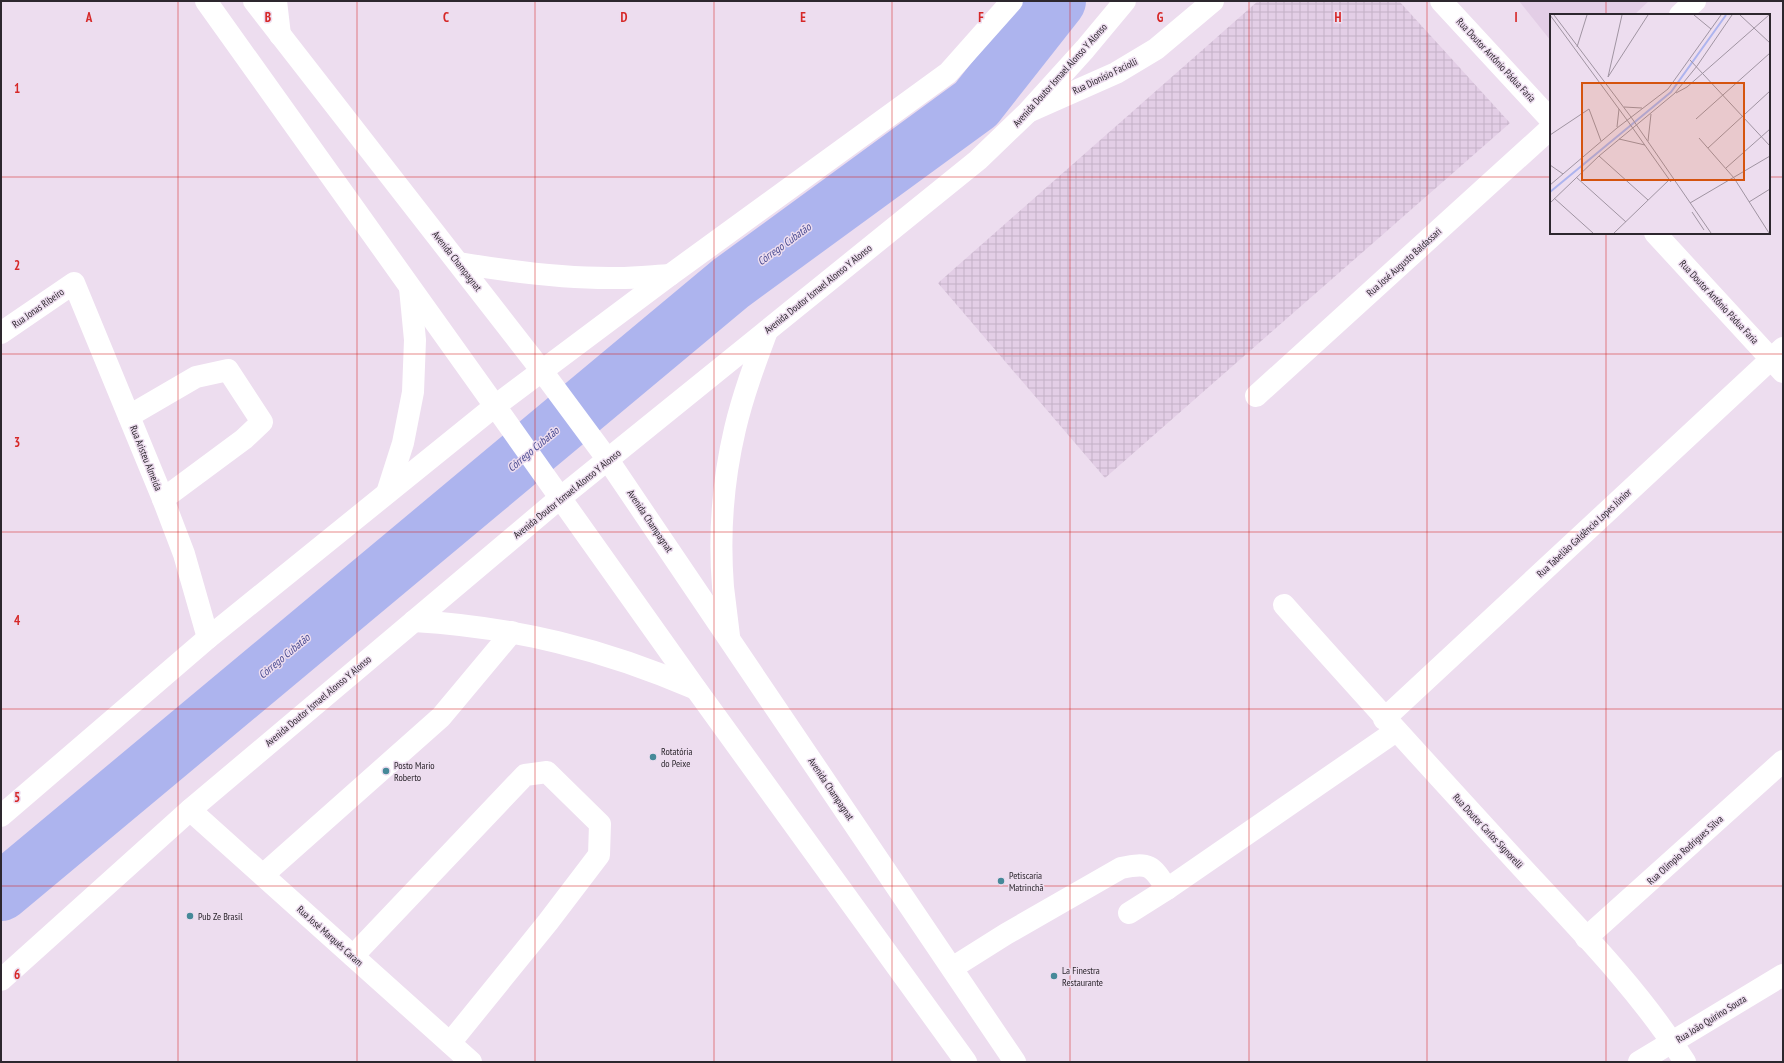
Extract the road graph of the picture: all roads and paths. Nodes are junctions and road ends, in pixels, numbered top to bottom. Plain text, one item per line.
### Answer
1 (206, 1) edge
2 (254, 1) edge
3 (276, 1) edge
4 (1012, 1) edge
5 (1125, 1) edge
6 (1212, 1) edge
7 (1441, 1) edge
8 (1696, 1) edge
9 (1681, 14) edge
10 (280, 36) junction
11 (1028, 112) junction
12 (1550, 119) edge
13 (1550, 129) edge
14 (1657, 234) edge
15 (459, 263) junction
16 (670, 275) junction
17 (74, 283) joint
18 (410, 288) junction
19 (768, 329) junction
20 (1, 333) edge
21 (1779, 360) edge
22 (548, 379) junction
23 (1256, 396) dead end
24 (501, 414) junction
25 (129, 416) junction
26 (603, 453) junction
27 (387, 493) junction
28 (560, 498) junction
29 (163, 499) junction
30 (1284, 605) dead end
31 (414, 621) junction
32 (512, 632) junction
33 (208, 638) junction
34 (730, 639) junction
35 (696, 689) junction
36 (1390, 725) junction
37 (1783, 761) edge
38 (190, 810) junction
39 (1, 816) edge
40 (263, 875) junction
41 (1167, 890) junction
42 (1129, 913) dead end
43 (1586, 938) junction
44 (352, 956) junction
45 (952, 968) junction
46 (1783, 975) edge
47 (1, 980) edge
48 (450, 1043) junction
49 (1672, 1043) junction
50 (471, 1062) edge
51 (965, 1062) edge
52 (1015, 1062) edge
53 (1639, 1062) edge
54 (1685, 1062) edge

1 - 18 main road
2 - 10 main road, Avenida Champagnat
3 - 10 main road
4 - 16 main road
5 - 11 main road, Avenida Doutor Ismael Alonso Y Alonso
6 - 11 main road, Rua Dionísio Faciolli
7 - 12 main road, Rua Doutor Antônio Pádua Faria
8 - 9 main road
10 - 15 main road, Avenida Champagnat
11 - 19 main road, Avenida Doutor Ismael Alonso Y Alonso
13 - 23 main road, Rua José Augusto Baldassari
14 - 21 main road, Rua Doutor Antônio Pádua Faria
15 - 16 main road
15 - 22 main road, Avenida Champagnat
16 - 22 main road
17 - 20 main road, Rua Jonas Ribeiro
17 - 25 main road, Rua Aristeu Almeida
18 - 24 main road
18 - 27 main road
19 - 26 main road, Avenida Doutor Ismael Alonso Y Alonso
19 - 34 main road
21 - 36 main road, Rua Tabelião Galdêncio Lopes Júnior
22 - 24 main road
22 - 26 main road, Avenida Champagnat
24 - 27 main road
24 - 28 main road
25 - 29 main road, Rua Aristeu Almeida
25 - 29 main road
26 - 28 main road, Avenida Doutor Ismael Alonso Y Alonso
26 - 34 main road, Avenida Champagnat
27 - 33 main road
28 - 31 main road, Avenida Doutor Ismael Alonso Y Alonso
28 - 35 main road
29 - 33 main road, Rua Aristeu Almeida
30 - 36 main road, Rua Doutor Carlos Signorelli
31 - 32 main road
31 - 38 main road, Avenida Doutor Ismael Alonso Y Alonso
32 - 35 main road
32 - 40 main road
33 - 39 main road
34 - 45 main road, Avenida Champagnat
35 - 51 main road
36 - 41 main road, Rua Tabelião Galdêncio Lopes Júnior
36 - 43 main road, Rua Doutor Carlos Signorelli
37 - 43 main road, Rua Olímpio Rodrigues Silva
38 - 40 main road, Rua José Marquês Caram
38 - 47 main road, Avenida Doutor Ismael Alonso Y Alonso
40 - 44 main road, Rua José Marquês Caram
41 - 42 main road, Rua Tabelião Galdêncio Lopes Júnior
41 - 45 main road
43 - 49 main road, Rua Doutor Carlos Signorelli
44 - 48 main road, Rua José Marquês Caram
44 - 48 main road
45 - 52 main road, Avenida Champagnat
46 - 49 main road, Rua João Quirino Souza
48 - 50 main road, Rua José Marquês Caram
49 - 53 main road, Rua João Quirino Souza
49 - 54 main road, Rua Doutor Carlos Signorelli

